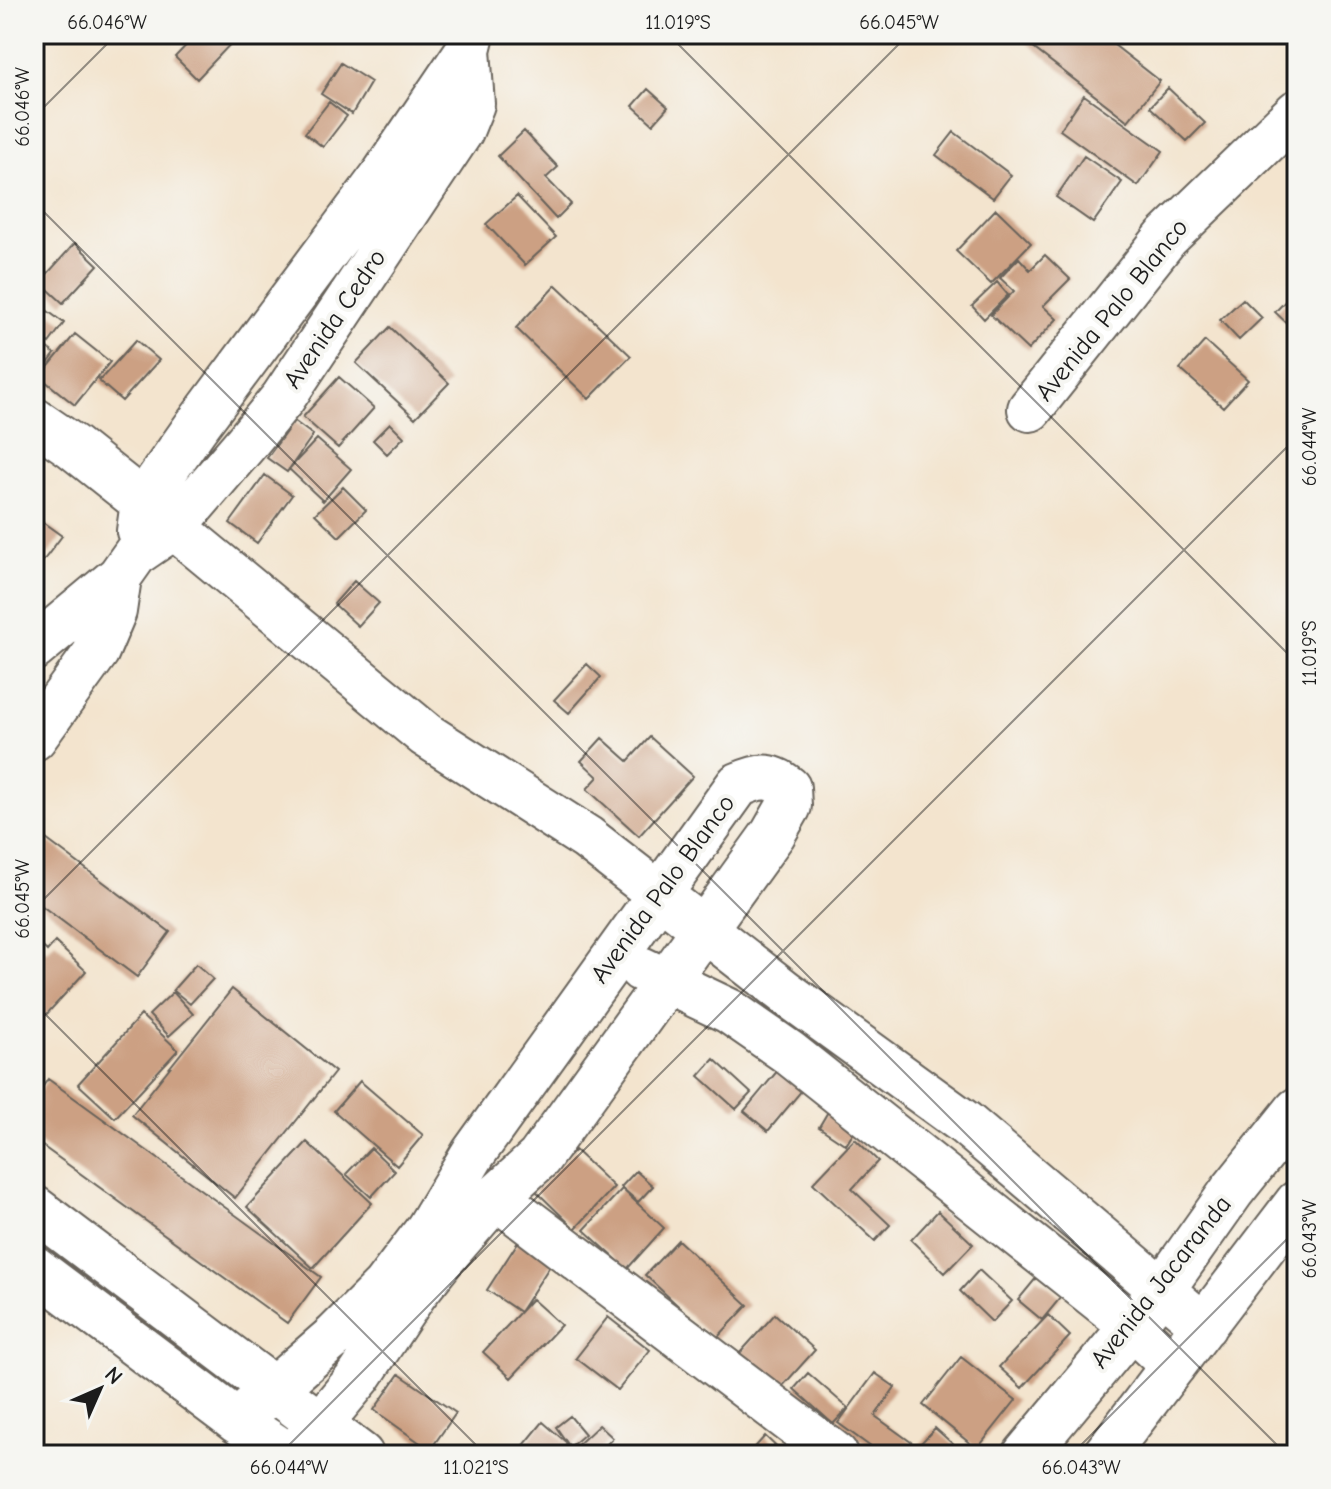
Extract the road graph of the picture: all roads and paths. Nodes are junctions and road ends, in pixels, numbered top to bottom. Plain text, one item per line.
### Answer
1 (470, 42) edge
2 (1297, 112) edge
3 (1030, 409) dead end
4 (34, 420) edge
5 (159, 514) junction
6 (127, 565) junction
7 (34, 648) edge
8 (34, 738) edge
9 (658, 894) junction
10 (704, 930) junction
11 (614, 956) junction
12 (667, 981) junction
13 (1297, 1110) edge
14 (496, 1197) junction
15 (1297, 1203) edge
16 (34, 1208) edge
17 (34, 1268) edge
18 (1162, 1290) junction
19 (1131, 1326) junction
20 (1204, 1326) junction
21 (1173, 1366) junction
22 (274, 1389) junction
23 (237, 1421) junction
24 (307, 1440) edge
25 (288, 1455) edge
26 (361, 1455) edge
27 (836, 1455) edge
28 (1025, 1455) edge
29 (1105, 1455) edge

1 - 5 street, Avenida Cedro
2 - 3 street, Avenida Palo Blanco
4 - 5 street
5 - 6 street, Avenida Cedro
5 - 9 street
6 - 7 street, Avenida Cedro
6 - 8 street
9 - 10 street
9 - 10 street, Avenida Palo Blanco
9 - 11 street, Avenida Palo Blanco
10 - 12 street, Avenida Palo Blanco
10 - 18 street
11 - 12 street
11 - 22 street, Avenida Palo Blanco
12 - 14 street, Avenida Palo Blanco
12 - 19 street
13 - 18 street, Avenida Jacaranda
14 - 24 street, Avenida Palo Blanco
14 - 27 street
15 - 20 street
16 - 22 street
17 - 23 street
18 - 19 street, Avenida Jacaranda
18 - 20 street
19 - 21 street
19 - 28 street, Avenida Jacaranda
20 - 21 street
21 - 29 street
22 - 23 street, Avenida Palo Blanco
22 - 24 street
23 - 25 street
24 - 26 street

